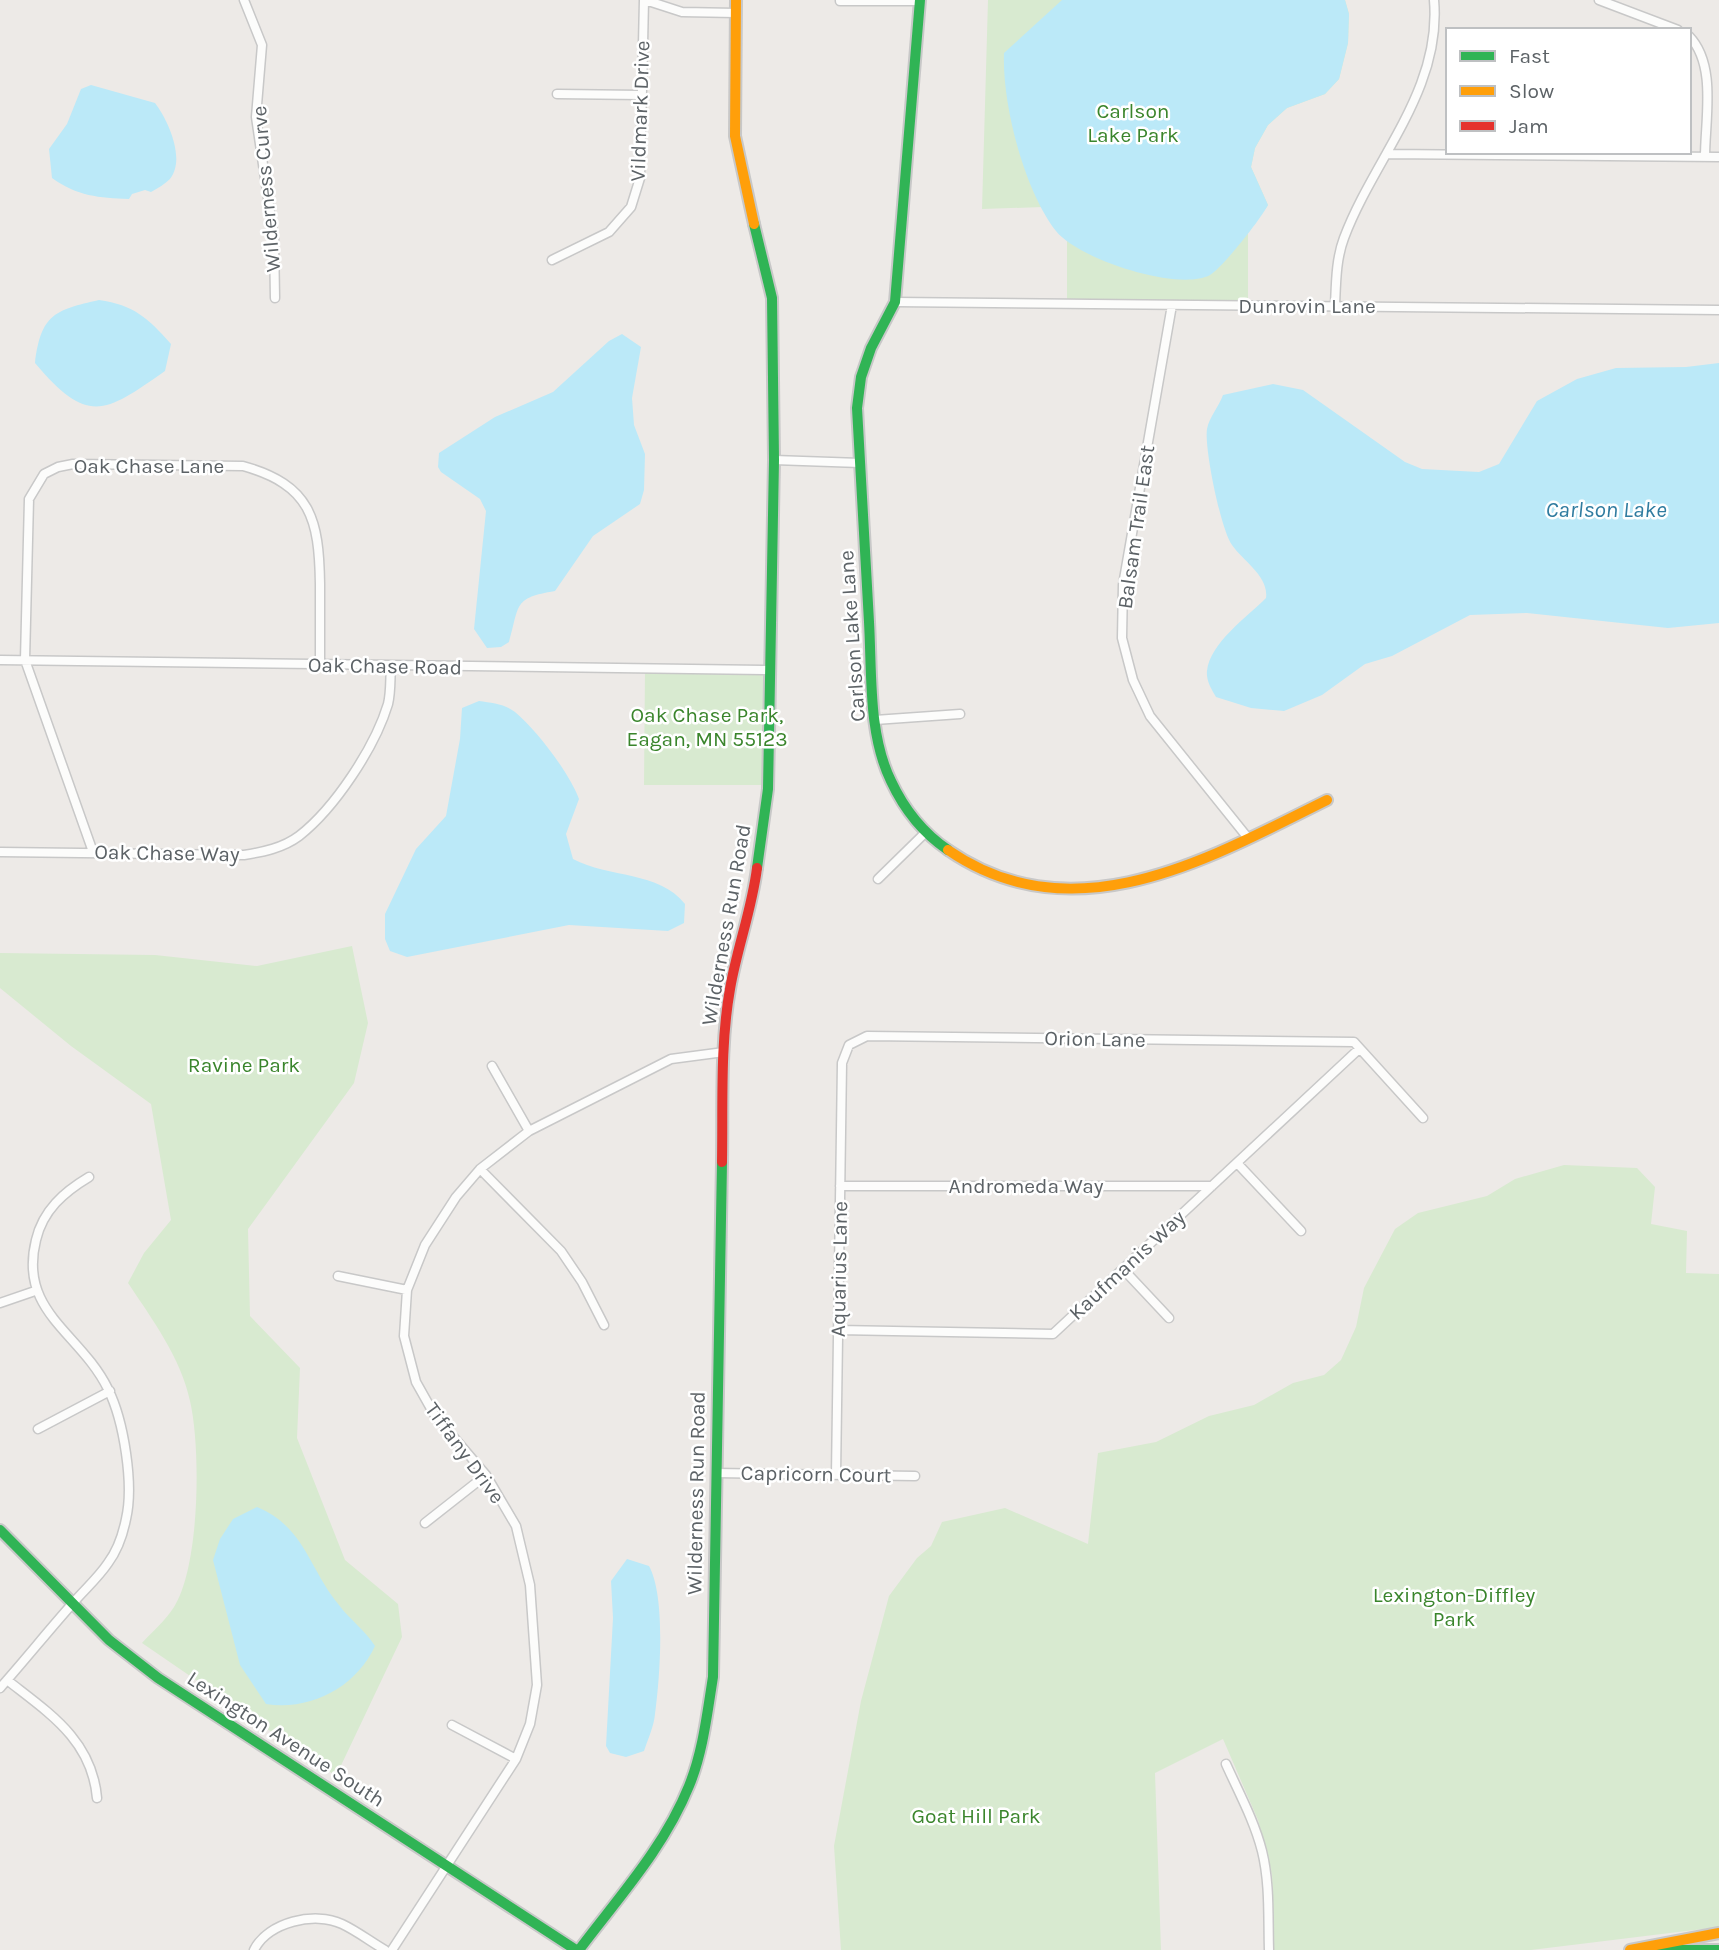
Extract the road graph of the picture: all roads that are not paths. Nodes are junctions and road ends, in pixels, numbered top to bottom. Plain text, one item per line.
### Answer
1 (244, 0) edge
2 (644, 0) edge
3 (736, 0) edge
4 (1434, 0) edge
5 (1599, 0) edge
6 (840, 1) edge
7 (920, 1) edge
8 (736, 13) junction
9 (1673, 28) edge
10 (1691, 38) edge
11 (557, 94) dead end
12 (642, 95) junction
13 (1387, 154) junction
14 (1705, 157) junction
15 (1719, 157) edge
16 (552, 260) dead end
17 (275, 298) dead end
18 (895, 302) junction
19 (1172, 305) junction
20 (1335, 306) junction
21 (1719, 310) edge
22 (774, 460) junction
23 (860, 463) junction
24 (0, 660) edge
25 (25, 660) junction
26 (320, 666) junction
27 (391, 667) junction
28 (770, 670) junction
29 (960, 714) dead end
30 (875, 719) junction
31 (1327, 800) dead end
32 (925, 833) junction
33 (1248, 838) junction
34 (0, 852) edge
35 (93, 852) junction
36 (878, 879) dead end
37 (1359, 1049) junction
38 (724, 1052) junction
39 (842, 1063) joint
40 (492, 1066) dead end
41 (1423, 1118) dead end
42 (529, 1131) junction
43 (1237, 1163) junction
44 (480, 1169) junction
45 (89, 1177) dead end
46 (840, 1186) junction
47 (1212, 1186) junction
48 (1301, 1231) dead end
49 (1123, 1269) junction
50 (338, 1276) dead end
51 (407, 1290) junction
52 (35, 1291) junction
53 (0, 1303) edge
54 (1169, 1318) dead end
55 (604, 1325) dead end
56 (838, 1330) junction
57 (110, 1391) junction
58 (38, 1429) dead end
59 (716, 1473) junction
60 (486, 1475) junction
61 (835, 1475) junction
62 (915, 1476) dead end
63 (425, 1523) dead end
64 (0, 1530) edge
65 (72, 1604) junction
66 (7, 1680) junction
67 (0, 1688) edge
68 (452, 1725) dead end
69 (516, 1759) junction
70 (1226, 1764) dead end
71 (97, 1798) dead end
72 (446, 1868) junction
73 (1719, 1933) edge
74 (254, 1950) edge
75 (385, 1950) edge
76 (392, 1950) edge
77 (578, 1950) edge
78 (1269, 1950) edge
79 (1631, 1950) edge
80 (1719, 1950) edge

1 - 17 street, Wilderness Curve
2 - 8 street
2 - 12 street, Vildmark Drive
3 - 8 street, Wilderness Run Road
4 - 13 street
5 - 9 street
6 - 7 street
7 - 18 street, Carlson Lake Lane
8 - 22 street, Wilderness Run Road
10 - 14 street
11 - 12 street
12 - 16 street, Vildmark Drive
13 - 14 street
13 - 20 street
14 - 15 street
18 - 19 street, Dunrovin Lane
18 - 23 street, Carlson Lake Lane
19 - 20 street, Dunrovin Lane
19 - 33 street, Balsam Trail East
20 - 21 street, Dunrovin Lane
22 - 23 street
22 - 28 street, Wilderness Run Road
23 - 30 street, Carlson Lake Lane
24 - 25 street, Oak Chase Road
25 - 26 street, Oak Chase Road
25 - 26 street, Oak Chase Lane
25 - 35 street, Oak Chase Lane
26 - 27 street, Oak Chase Road
27 - 28 street, Oak Chase Road
27 - 35 street, Oak Chase Way
28 - 38 street, Wilderness Run Road
29 - 30 street
30 - 32 street, Carlson Lake Lane
31 - 33 street, Carlson Lake Lane
32 - 33 street, Carlson Lake Lane
32 - 36 street
34 - 35 street, Oak Chase Way
37 - 39 street, Orion Lane
37 - 41 street
37 - 43 street, Kaufmanis Way
38 - 42 street, Tiffany Drive
38 - 59 street, Wilderness Run Road
39 - 46 street, Aquarius Lane
40 - 42 street
42 - 44 street, Tiffany Drive
43 - 47 street, Kaufmanis Way
43 - 48 street
44 - 51 street, Tiffany Drive
44 - 55 street
45 - 52 street
46 - 47 street, Andromeda Way
46 - 56 street, Aquarius Lane
47 - 49 street, Kaufmanis Way
49 - 54 street
49 - 56 street, Kaufmanis Way
50 - 51 street
51 - 60 street, Tiffany Drive
52 - 53 street
52 - 57 street
56 - 61 street, Aquarius Lane
57 - 58 street
57 - 65 street
59 - 61 street, Capricorn Court
59 - 77 street, Wilderness Run Road
60 - 63 street
60 - 69 street, Tiffany Drive
61 - 62 street, Capricorn Court
64 - 65 street, Lexington Avenue South
65 - 66 street
65 - 72 street, Lexington Avenue South
66 - 67 street
66 - 71 street
68 - 69 street
69 - 72 street, Tiffany Drive
70 - 78 street
72 - 76 street, Tiffany Drive
72 - 77 street, Lexington Avenue South
73 - 79 street
74 - 75 street
79 - 80 street

